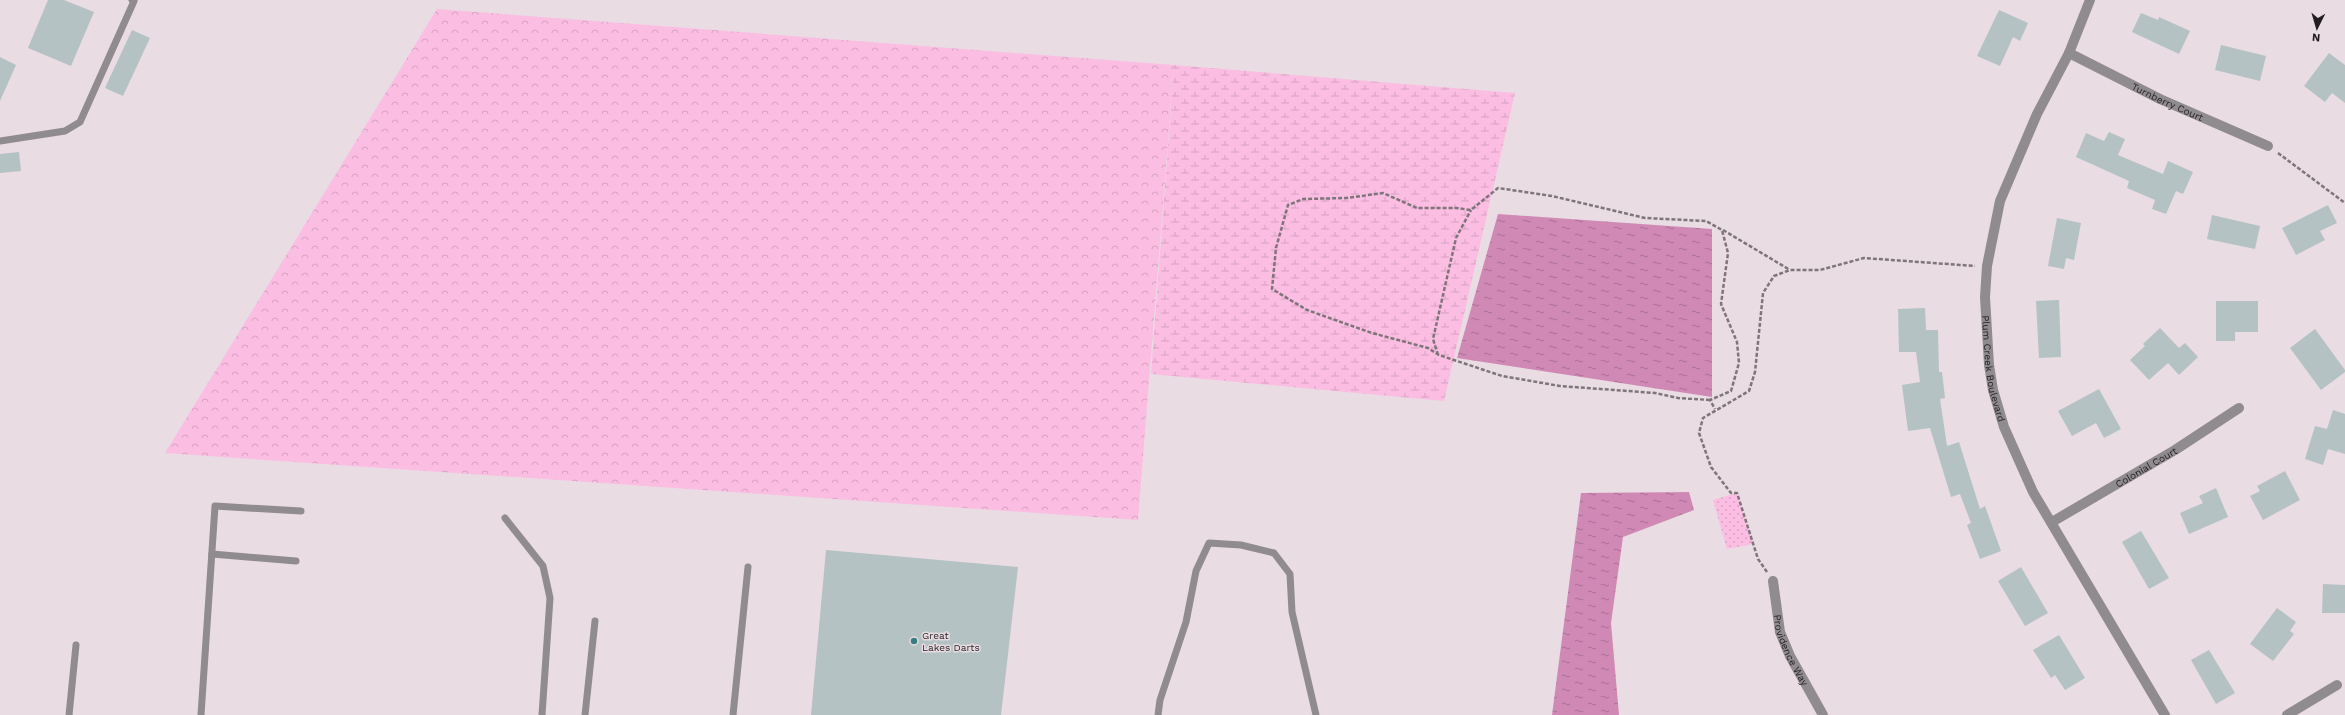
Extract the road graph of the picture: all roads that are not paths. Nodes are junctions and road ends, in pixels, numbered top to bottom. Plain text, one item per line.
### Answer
1 (132, 0) edge
2 (2090, 0) edge
3 (2069, 53) junction
4 (0, 141) edge
5 (2268, 146) road end
6 (2239, 408) dead end
7 (301, 511) dead end
8 (505, 518) dead end
9 (2052, 522) junction
10 (212, 554) junction
11 (296, 561) dead end
12 (748, 567) dead end
13 (1773, 581) road end
14 (595, 621) dead end
15 (76, 645) dead end
16 (2337, 684) dead end
17 (68, 715) edge
18 (201, 715) edge
19 (542, 715) edge
20 (585, 715) edge
21 (734, 715) edge
22 (1158, 715) edge
23 (1316, 715) edge
24 (1822, 715) edge
25 (2165, 715) edge
26 (2287, 715) edge

1 - 4 lane
2 - 3 street, Plum Creek Boulevard
3 - 5 street, Turnberry Court
3 - 9 street, Plum Creek Boulevard
6 - 9 street, Colonial Court
7 - 10 lane
8 - 19 lane
9 - 25 street, Plum Creek Boulevard
10 - 11 lane
10 - 18 lane
12 - 21 lane
13 - 24 street, Providence Way
14 - 20 lane
15 - 17 lane
16 - 26 street
22 - 23 lane

